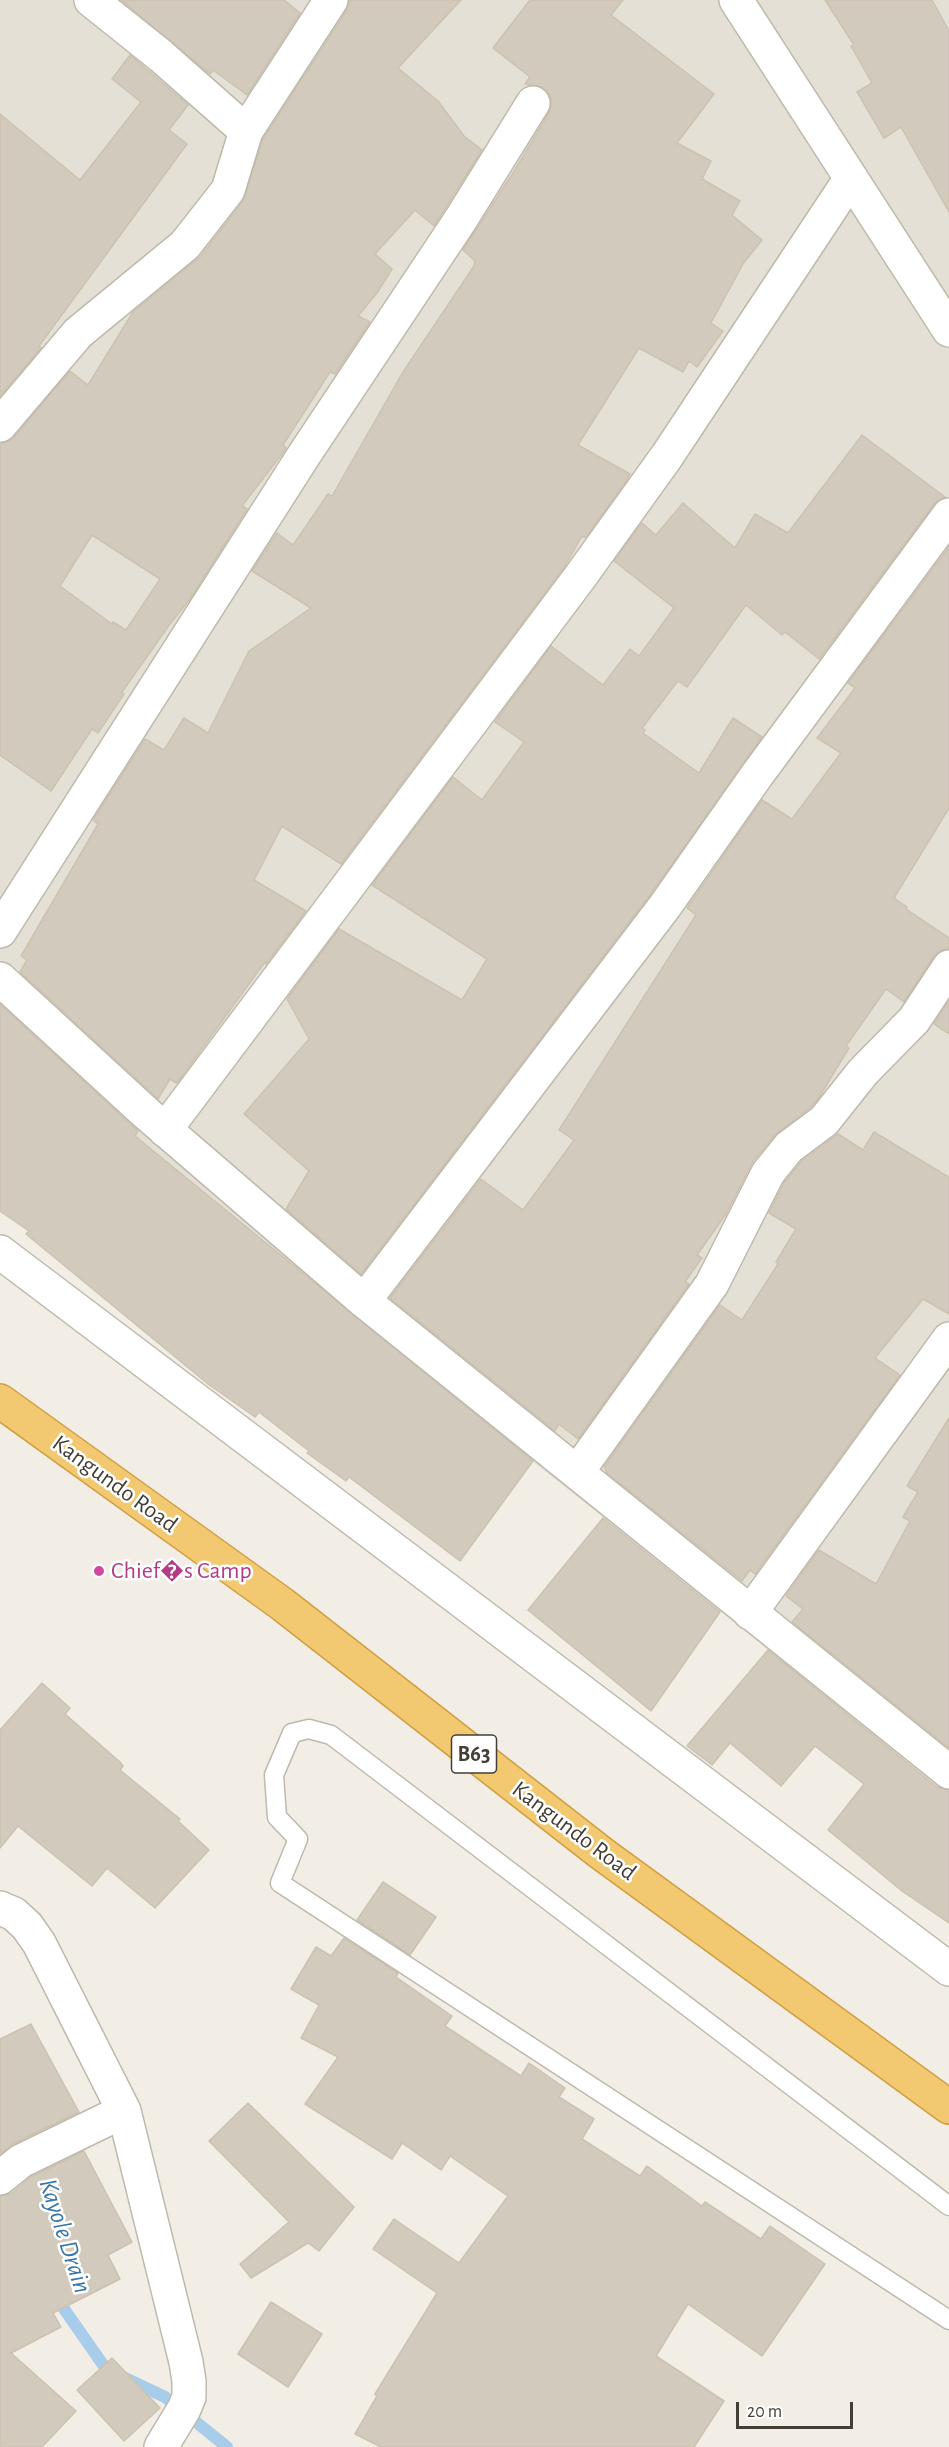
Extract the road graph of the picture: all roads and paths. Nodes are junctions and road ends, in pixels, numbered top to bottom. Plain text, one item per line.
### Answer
1 (91, 0) edge
2 (331, 0) edge
3 (736, 0) edge
4 (533, 103) dead end
5 (246, 131) junction
6 (851, 178) junction
7 (949, 330) edge
8 (0, 425) edge
9 (949, 515) edge
10 (0, 931) edge
11 (949, 967) edge
12 (0, 979) edge
13 (165, 1130) junction
14 (0, 1252) edge
15 (364, 1301) junction
16 (949, 1338) edge
17 (0, 1401) edge
18 (578, 1471) junction
19 (750, 1614) junction
20 (949, 1772) edge
21 (0, 1908) edge
22 (949, 1969) edge
23 (949, 2107) edge
24 (124, 2111) junction
25 (0, 2178) edge
26 (949, 2206) edge
27 (949, 2320) edge
28 (161, 2447) edge

1 - 5 street
2 - 5 street
3 - 6 street
4 - 10 street
5 - 8 street
6 - 7 street
6 - 13 street
9 - 15 street
11 - 18 street
12 - 13 street
13 - 15 street
14 - 22 street
15 - 18 street
16 - 19 street
17 - 23 highway, Kangundo Road / B63
18 - 19 street
19 - 20 street
21 - 24 street
24 - 25 street
24 - 28 street
26 - 27 lane

